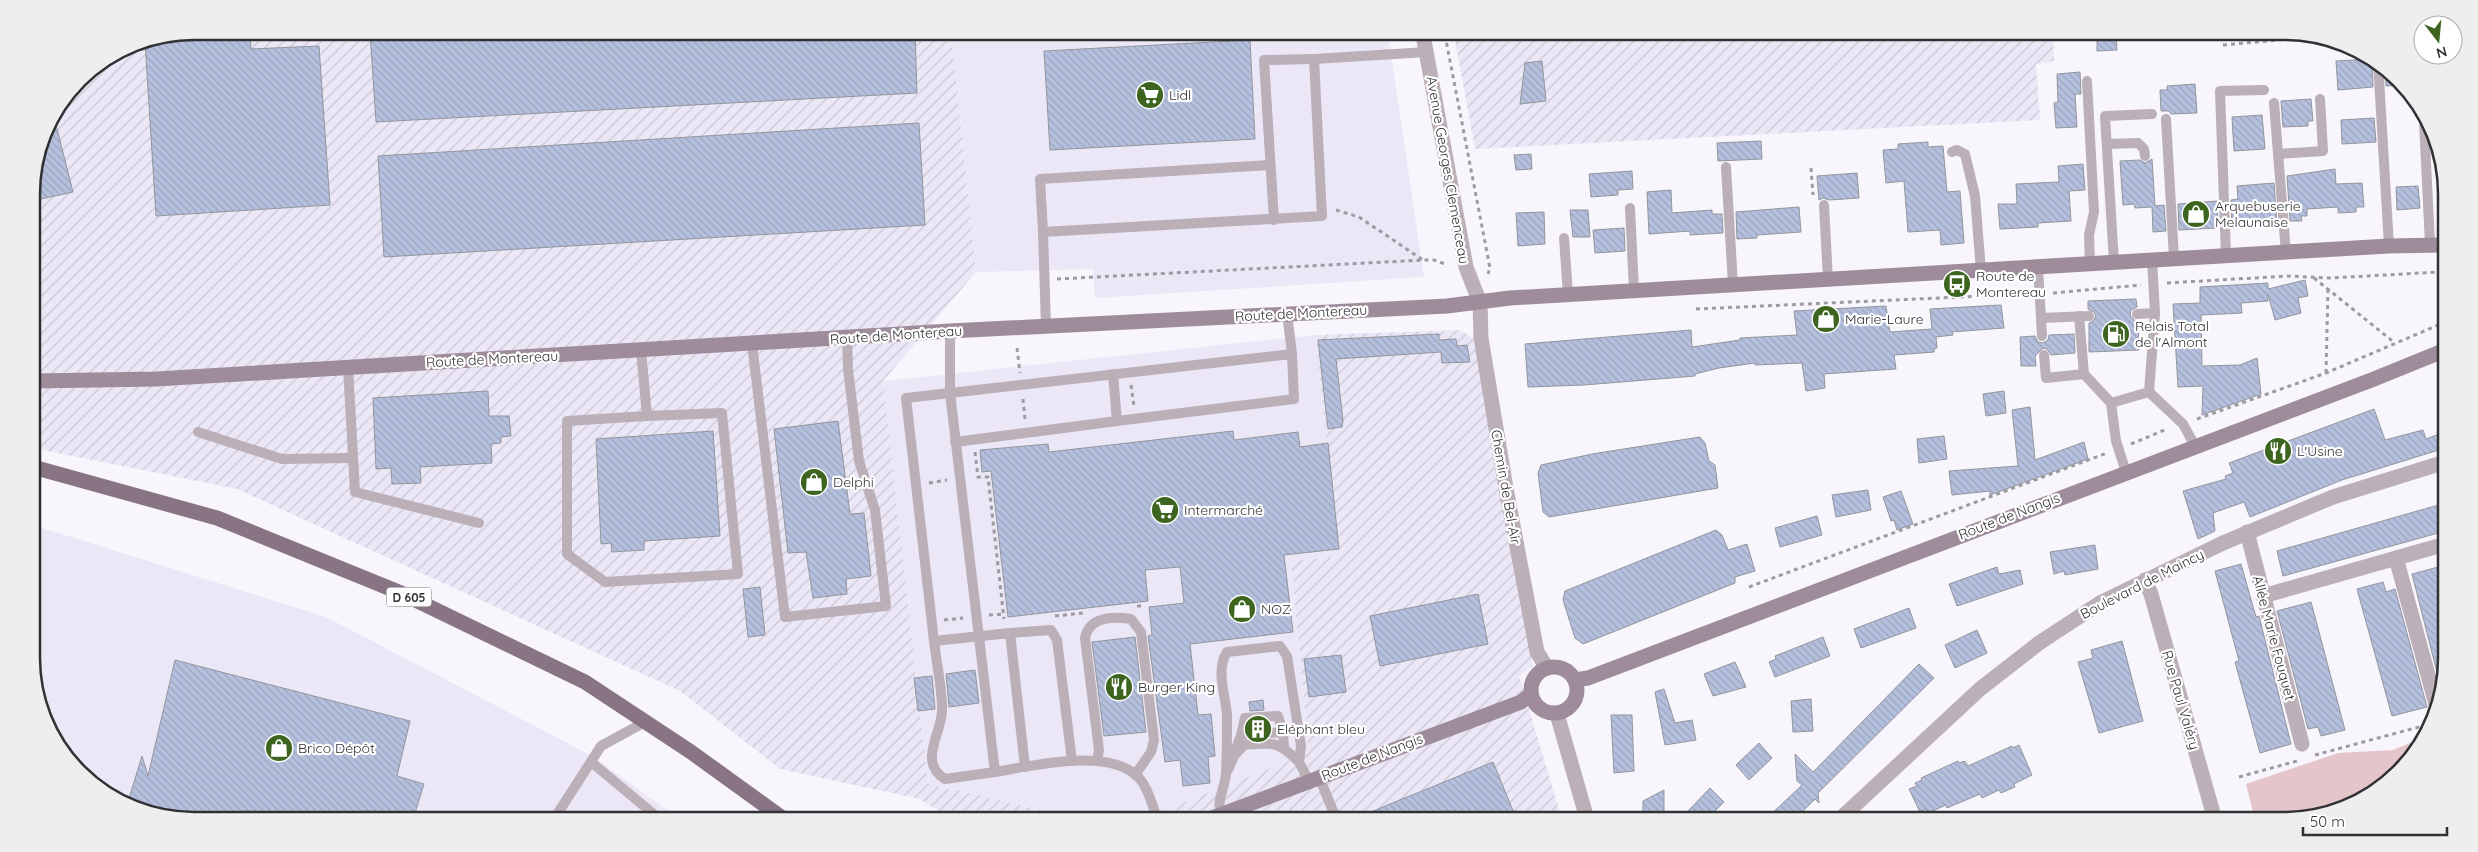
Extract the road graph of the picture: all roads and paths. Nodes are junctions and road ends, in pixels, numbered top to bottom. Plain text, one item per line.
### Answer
1 (1424, 40) edge
2 (1446, 40) edge
3 (2223, 40) edge
4 (2274, 40) edge
5 (1426, 52) junction
6 (1314, 59) junction
7 (2379, 73) edge
8 (2087, 81) dead end
9 (2264, 90) dead end
10 (2320, 99) dead end
11 (2274, 103) dead end
12 (2152, 114) dead end
13 (2166, 119) dead end
14 (2428, 141) edge
15 (2107, 144) junction
16 (1952, 152) dead end
17 (2278, 154) junction
18 (2145, 156) dead end
19 (1270, 165) junction
20 (1726, 167) dead end
21 (1322, 205) junction
22 (1824, 205) dead end
23 (1630, 208) dead end
24 (1274, 220) junction
25 (1043, 232) junction
26 (1564, 238) dead end
27 (2437, 244) edge
28 (2389, 246) junction
29 (2286, 253) junction
30 (2226, 256) junction
31 (2174, 258) junction
32 (1424, 260) junction
33 (2152, 260) junction
34 (2114, 263) junction
35 (1445, 264) dead end
36 (2090, 265) junction
37 (2038, 267) junction
38 (1981, 271) junction
39 (2438, 272) edge
40 (1487, 277) dead end
41 (2314, 278) junction
42 (1044, 279) junction
43 (1828, 280) junction
44 (2153, 283) junction
45 (1733, 286) junction
46 (2328, 289) junction
47 (1634, 291) junction
48 (2039, 293) junction
49 (1568, 295) junction
50 (1480, 303) junction
51 (1696, 309) dead end
52 (1287, 313) junction
53 (2155, 313) junction
54 (2137, 314) dead end
55 (2041, 318) junction
56 (2438, 325) edge
57 (1046, 326) junction
58 (950, 331) junction
59 (2042, 336) dead end
60 (847, 338) junction
61 (2396, 343) junction
62 (752, 344) junction
63 (1017, 348) dead end
64 (641, 350) junction
65 (2438, 353) edge
66 (1292, 354) junction
67 (2044, 355) dead end
68 (348, 367) junction
69 (1130, 373) junction
70 (1113, 374) junction
71 (2084, 374) junction
72 (2326, 374) junction
73 (157, 379) junction
74 (40, 382) edge
75 (1021, 385) junction
76 (40, 390) edge
77 (2149, 392) junction
78 (950, 393) junction
79 (2111, 403) junction
80 (647, 416) junction
81 (1135, 418) junction
82 (1117, 421) junction
83 (2183, 424) junction
84 (198, 432) dead end
85 (1026, 432) junction
86 (955, 442) junction
87 (2195, 446) junction
88 (974, 448) dead end
89 (2118, 449) junction
90 (353, 458) junction
91 (2438, 464) edge
92 (40, 469) edge
93 (2126, 472) junction
94 (978, 477) junction
95 (960, 479) junction
96 (915, 484) junction
97 (479, 523) dead end
98 (2247, 532) junction
99 (2438, 546) edge
100 (2396, 558) junction
101 (2145, 580) junction
102 (1749, 587) dead end
103 (2263, 596) junction
104 (1144, 606) dead end
105 (1135, 607) dead end
106 (1088, 612) dead end
107 (1051, 617) dead end
108 (1004, 622) dead end
109 (1010, 633) junction
110 (979, 636) junction
111 (934, 641) junction
112 (1547, 668) junction
113 (1576, 680) junction
114 (1531, 694) junction
115 (2434, 695) edge
116 (1557, 714) junction
117 (645, 722) junction
118 (2422, 726) edge
119 (1283, 732) junction
120 (1241, 734) junction
121 (2302, 744) dead end
122 (1284, 747) junction
123 (1234, 756) junction
124 (1072, 761) junction
125 (1097, 761) junction
126 (591, 762) junction
127 (1299, 762) junction
128 (1025, 767) junction
129 (995, 772) junction
130 (1134, 775) junction
131 (1226, 775) junction
132 (2239, 777) dead end
133 (1314, 779) junction
134 (753, 798) junction
135 (559, 812) edge
136 (651, 812) edge
137 (763, 812) edge
138 (774, 812) edge
139 (1155, 812) edge
140 (1217, 812) edge
141 (1227, 812) edge
142 (1333, 812) edge
143 (1585, 812) edge
144 (1848, 812) edge
145 (2213, 812) edge

1 - 5 street, Avenue Georges Clemenceau
2 - 40 path
3 - 4 path
5 - 6 lane
5 - 50 street, Avenue Georges Clemenceau
6 - 19 lane
6 - 21 lane
7 - 28 lane
8 - 36 lane
9 - 30 lane
10 - 17 lane
11 - 17 lane
12 - 15 lane
13 - 31 lane
14 - 27 lane
15 - 18 lane
15 - 34 lane
16 - 38 lane
17 - 29 lane
19 - 24 lane
19 - 25 lane
20 - 45 lane
21 - 24 lane
21 - 32 path
22 - 43 lane
23 - 47 lane
24 - 25 lane
25 - 42 lane
26 - 49 lane
27 - 28 main road, Route de Montereau
28 - 29 main road, Route de Montereau
29 - 30 main road, Route de Montereau
30 - 31 main road, Route de Montereau
31 - 33 main road, Route de Montereau
32 - 35 path
32 - 42 path
33 - 34 main road, Route de Montereau
33 - 44 lane
34 - 36 main road, Route de Montereau
36 - 37 main road, Route de Montereau
37 - 38 main road, Route de Montereau
37 - 48 lane
38 - 43 main road, Route de Montereau
39 - 41 path
41 - 44 path
41 - 46 path
42 - 57 lane
43 - 45 main road, Route de Montereau
44 - 48 path
44 - 53 lane
45 - 47 main road, Route de Montereau
46 - 61 path
46 - 72 path
47 - 49 main road, Route de Montereau
48 - 51 path
48 - 55 lane
49 - 50 main road, Route de Montereau
50 - 52 main road, Route de Montereau
50 - 112 street, Chemin de Bel-Air
52 - 57 main road, Route de Montereau
52 - 66 lane
53 - 54 lane
53 - 77 lane
55 - 59 lane
55 - 71 lane
56 - 61 path
57 - 58 main road, Route de Montereau
58 - 60 main road, Route de Montereau
58 - 78 lane
60 - 62 main road, Route de Montereau
60 - 62 lane
61 - 72 path
62 - 64 main road, Route de Montereau
63 - 75 path
64 - 68 main road, Route de Montereau
64 - 80 lane
65 - 87 main road, Route de Nangis
66 - 69 lane
66 - 81 lane
67 - 71 lane
68 - 73 main road, Route de Montereau
68 - 90 lane
69 - 70 lane
69 - 81 path
70 - 75 lane
70 - 82 lane
71 - 79 lane
72 - 83 path
73 - 74 main road, Route de Montereau
73 - 76 main road, Route de Montereau
75 - 78 lane
75 - 85 path
77 - 79 lane
77 - 83 lane
78 - 86 lane
78 - 96 lane
79 - 89 lane
80 - 80 lane
81 - 82 lane
82 - 85 lane
83 - 87 lane
83 - 89 path
84 - 90 lane
85 - 86 lane
86 - 95 lane
87 - 93 main road, Route de Nangis
88 - 94 path
89 - 93 lane
89 - 102 path
90 - 97 lane
91 - 98 street, Boulevard de Maincy
92 - 117 main road, D 605
93 - 113 main road, Route de Nangis
94 - 95 path
94 - 108 path
95 - 96 path
95 - 110 lane
96 - 111 lane
98 - 101 street, Boulevard de Maincy
98 - 103 street, Allée Marie Fouquet
99 - 100 street
100 - 103 street
100 - 115 street
101 - 144 street, Boulevard de Maincy
101 - 145 street, Rue Paul Valéry
103 - 121 street, Allée Marie Fouquet
104 - 105 path
106 - 107 path
109 - 110 lane
109 - 124 lane
109 - 128 lane
110 - 111 lane
110 - 129 lane
111 - 129 lane
112 - 113 main road
112 - 114 main road
113 - 116 main road
114 - 116 main road
114 - 133 main road, Route de Nangis
116 - 143 street
117 - 126 lane
117 - 134 main road, D 605
118 - 132 path
119 - 120 lane
119 - 120 lane
119 - 122 lane
120 - 123 lane
122 - 123 lane
122 - 127 lane
123 - 131 lane
124 - 125 lane
124 - 128 lane
125 - 130 lane
125 - 130 lane
126 - 135 lane
126 - 136 lane
127 - 131 lane
127 - 133 lane
128 - 129 lane
130 - 139 lane
131 - 140 lane
133 - 141 main road, Route de Nangis
133 - 142 lane
134 - 137 main road, D 605
134 - 138 main road, D 605

